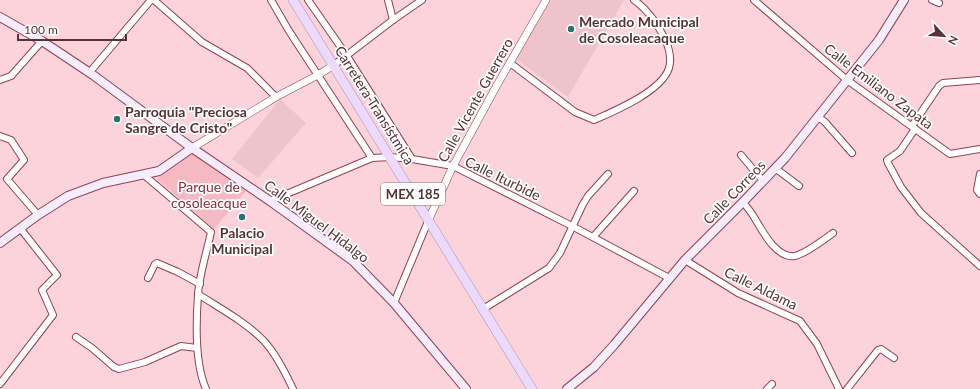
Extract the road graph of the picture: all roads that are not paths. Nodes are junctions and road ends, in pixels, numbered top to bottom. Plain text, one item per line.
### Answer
1 (153, 0) edge
2 (271, 0) edge
3 (293, 0) edge
4 (308, 0) edge
5 (388, 0) edge
6 (422, 0) edge
7 (546, 0) edge
8 (634, 0) edge
9 (754, 0) edge
10 (904, 0) edge
11 (932, 0) edge
12 (939, 4) dead end
13 (0, 17) edge
14 (393, 20) junction
15 (42, 41) junction
16 (347, 56) junction
17 (510, 63) junction
18 (334, 65) junction
19 (90, 73) junction
20 (318, 75) junction
21 (0, 80) edge
22 (847, 80) junction
23 (980, 80) edge
24 (276, 97) junction
25 (818, 117) junction
26 (914, 128) junction
27 (0, 136) edge
28 (192, 148) junction
29 (980, 149) edge
30 (852, 153) dead end
31 (741, 155) dead end
32 (390, 157) junction
33 (372, 158) junction
34 (412, 159) junction
35 (453, 166) junction
36 (775, 168) junction
37 (608, 174) dead end
38 (980, 174) edge
39 (144, 175) junction
40 (763, 181) junction
41 (799, 186) dead end
42 (634, 191) dead end
43 (980, 194) edge
44 (270, 201) junction
45 (743, 202) junction
46 (38, 215) junction
47 (429, 219) junction
48 (572, 226) junction
49 (20, 228) junction
50 (833, 233) dead end
51 (593, 237) junction
52 (0, 243) edge
53 (684, 260) junction
54 (980, 266) edge
55 (148, 278) dead end
56 (669, 278) junction
57 (200, 284) junction
58 (198, 294) junction
59 (394, 303) junction
60 (483, 309) junction
61 (76, 337) dead end
62 (197, 348) junction
63 (894, 358) dead end
64 (0, 384) edge
65 (206, 389) edge
66 (293, 389) edge
67 (466, 389) edge
68 (532, 389) edge
69 (567, 389) edge
70 (840, 389) edge
71 (847, 389) edge

1 - 19 street
1 - 24 street
2 - 20 street
3 - 18 main road, Carretera Transístmica / MEX 185
4 - 16 street
5 - 14 street
6 - 14 street
7 - 17 street, Calle Vicente Guerrero
8 - 17 street
9 - 22 street, Calle Emiliano Zapata
10 - 22 main road, Calle Correos
11 - 12 street
13 - 15 main road, Calle Miguel Hidalgo
14 - 16 street
15 - 19 main road, Calle Miguel Hidalgo
15 - 21 street
16 - 18 street
16 - 34 street
17 - 35 street, Calle Vicente Guerrero
18 - 20 street
18 - 32 main road, Carretera Transístmica / MEX 185
19 - 28 main road, Calle Miguel Hidalgo
20 - 24 street
20 - 33 street
22 - 25 main road, Calle Correos
22 - 26 street, Calle Emiliano Zapata
23 - 26 street
24 - 28 street
25 - 30 street
25 - 36 main road, Calle Correos
26 - 29 street, Calle Emiliano Zapata
26 - 54 street
27 - 46 street
28 - 39 main road
28 - 44 main road, Calle Miguel Hidalgo
31 - 40 street
32 - 33 street, Calle Iturbide
32 - 34 street, Calle Iturbide
32 - 47 main road, Carretera Transístmica / MEX 185
33 - 44 street, Calle Iturbide
34 - 35 street, Calle Iturbide
35 - 47 street, Calle Vicente Guerrero
35 - 48 street, Calle Iturbide
36 - 40 main road, Calle Correos
36 - 41 street
37 - 48 street
38 - 43 street
39 - 46 main road
39 - 57 street
40 - 45 main road, Calle Correos
42 - 51 street
44 - 59 main road, Calle Miguel Hidalgo
45 - 50 street
45 - 53 main road, Calle Correos
46 - 49 main road
47 - 59 street, Calle Vicente Guerrero
47 - 60 main road, Carretera Transístmica / MEX 185
48 - 51 street, Calle Iturbide
48 - 60 street
49 - 52 main road
49 - 64 street
51 - 56 street, Calle Iturbide
53 - 56 main road, Calle Correos
53 - 70 street, Calle Aldama
55 - 57 street
56 - 69 main road, Calle Correos
57 - 58 street
58 - 62 street
58 - 66 street
59 - 67 main road, Calle Miguel Hidalgo
60 - 68 main road, Carretera Transístmica / MEX 185
61 - 62 street
62 - 65 street
63 - 71 street

